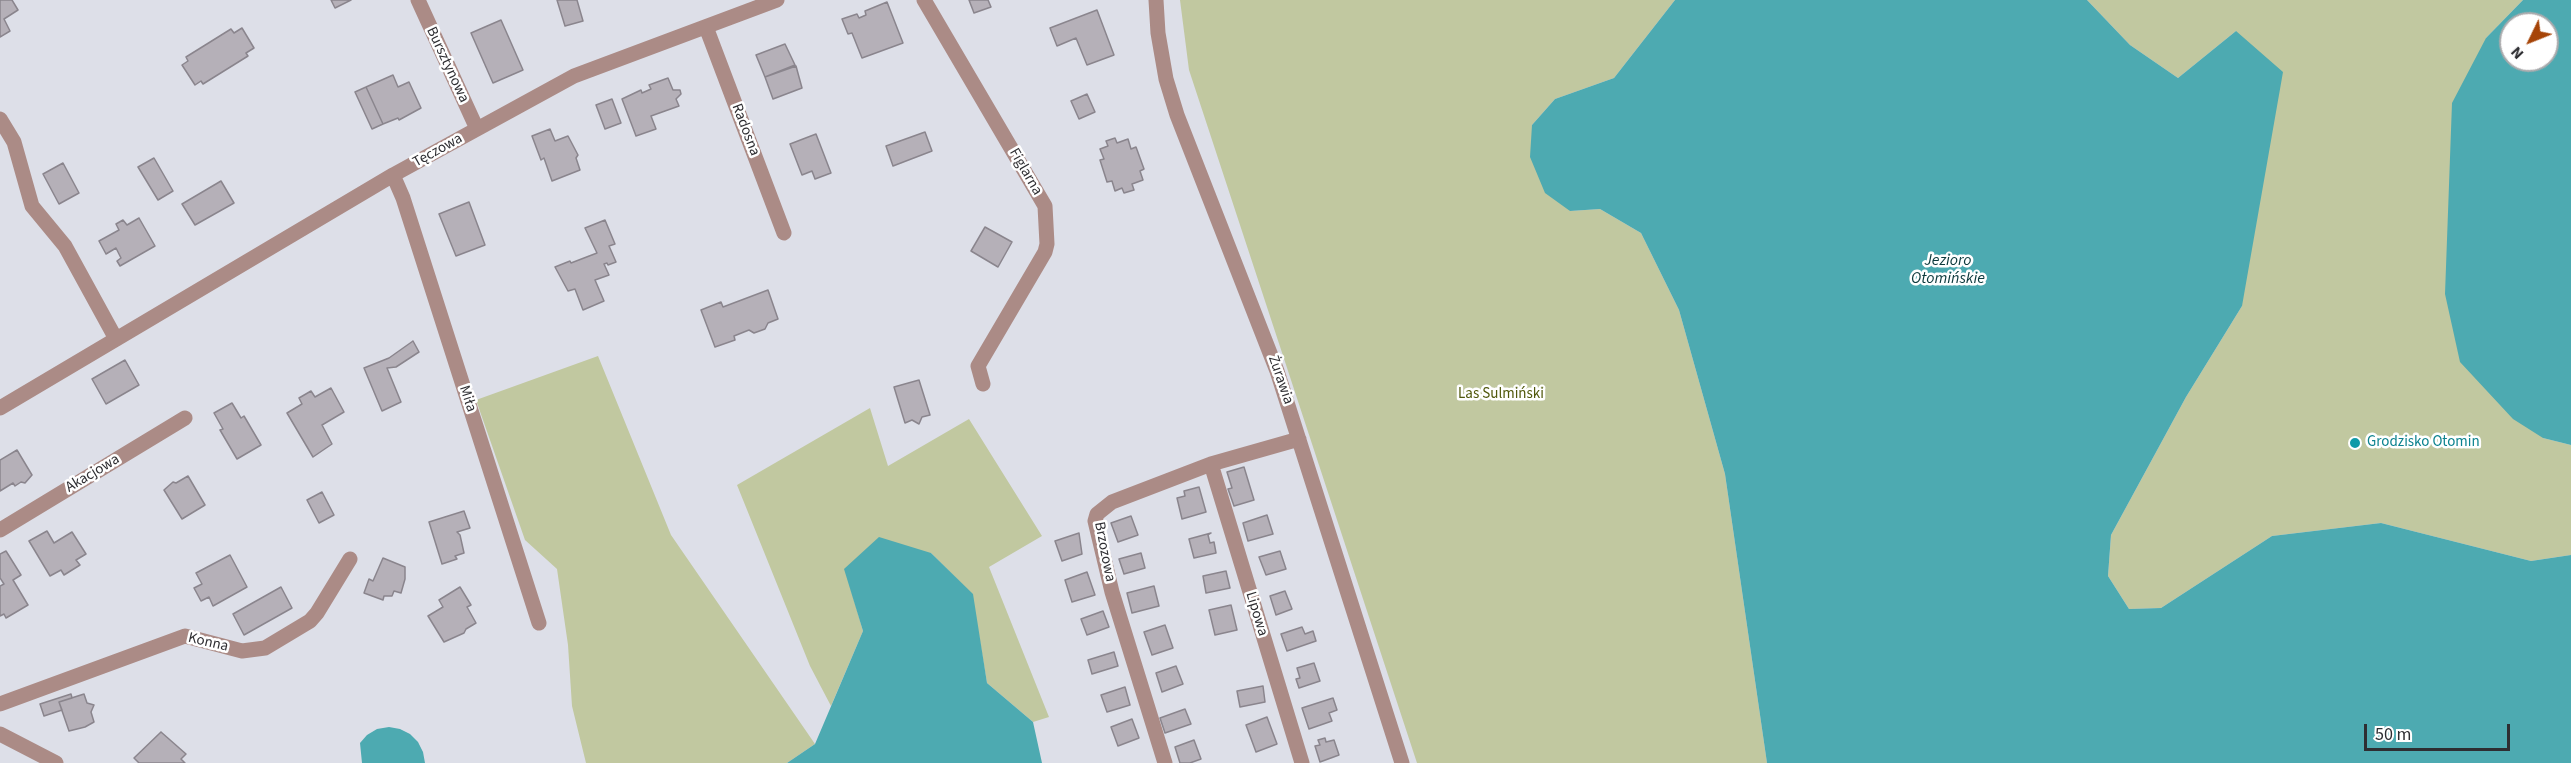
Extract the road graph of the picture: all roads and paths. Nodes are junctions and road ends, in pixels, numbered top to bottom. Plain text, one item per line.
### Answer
1 (418, 0) edge
2 (777, 0) edge
3 (924, 0) edge
4 (1156, 0) edge
5 (706, 27) junction
6 (0, 119) edge
7 (477, 129) junction
8 (393, 175) junction
9 (784, 233) dead end
10 (116, 339) junction
11 (983, 384) dead end
12 (0, 408) edge
13 (185, 418) dead end
14 (1299, 439) junction
15 (1211, 464) junction
16 (0, 530) edge
17 (350, 559) dead end
18 (539, 623) dead end
19 (0, 704) edge
20 (0, 734) edge
21 (56, 763) edge
22 (1165, 763) edge
23 (1302, 763) edge
24 (1402, 763) edge

1 - 7 street, Bursztynowa
2 - 5 street, Tęczowa
3 - 11 street, Figlarna
4 - 14 street, Żurawia
5 - 7 street, Tęczowa
5 - 9 street, Radosna
6 - 10 street
7 - 8 street, Tęczowa
8 - 10 street, Tęczowa
8 - 18 street, Miła
10 - 12 street, Tęczowa
13 - 16 street, Akacjowa
14 - 15 street, Brzozowa
14 - 24 street, Żurawia
15 - 22 street, Brzozowa
15 - 23 street, Lipowa
17 - 19 street, Konna
20 - 21 street

